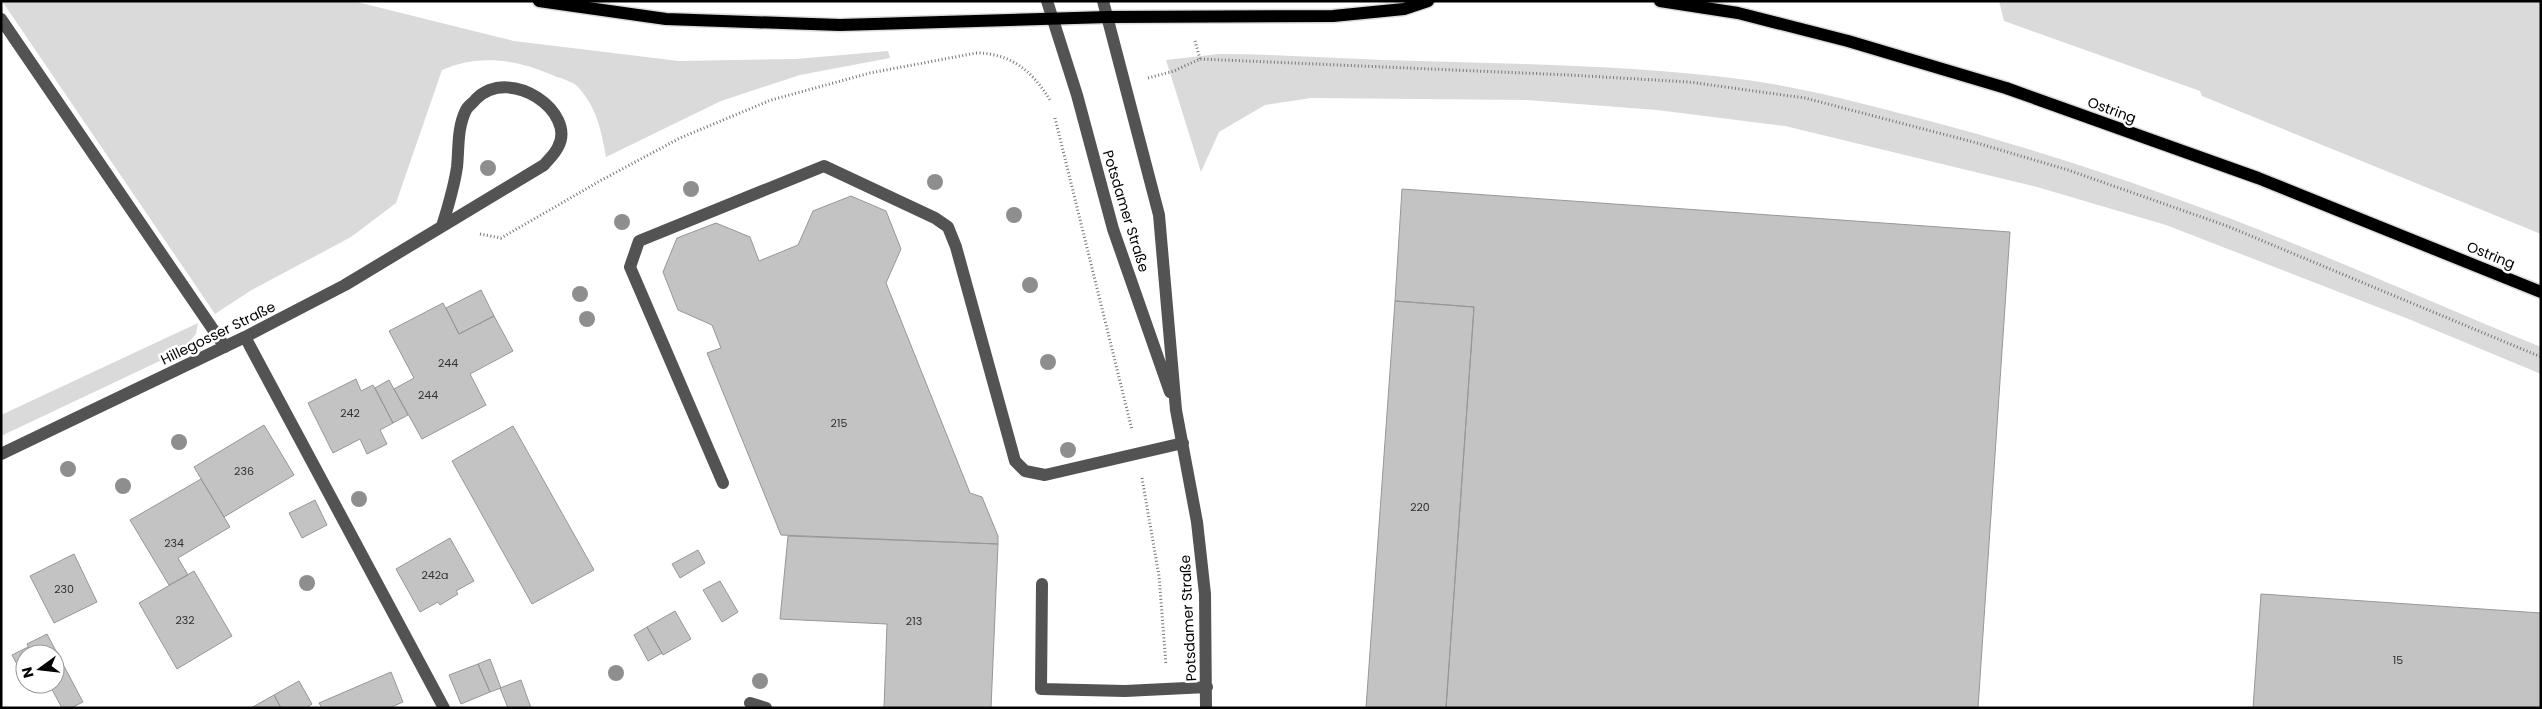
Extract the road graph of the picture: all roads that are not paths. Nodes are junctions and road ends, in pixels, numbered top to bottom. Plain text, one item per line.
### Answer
1 (539, 1) edge
2 (1046, 1) edge
3 (1103, 1) edge
4 (1428, 1) edge
5 (1660, 1) edge
6 (1108, 17) junction
7 (1, 19) edge
8 (1053, 20) junction
9 (442, 226) junction
10 (2541, 292) edge
11 (245, 337) junction
12 (225, 347) junction
13 (1176, 410) junction
14 (1183, 442) junction
15 (1, 454) edge
16 (723, 483) dead end
17 (1042, 584) dead end
18 (1207, 687) junction
19 (750, 703) dead end
20 (444, 708) edge
21 (766, 708) edge
22 (1206, 708) edge

1 - 8 main road
2 - 8 street, Potsdamer Straße
3 - 6 street, Potsdamer Straße
4 - 6 main road
5 - 10 main road, Ostring
6 - 8 main road
6 - 13 street, Potsdamer Straße
7 - 12 street
8 - 13 street, Potsdamer Straße
9 - 9 street, Hillegosser Straße
9 - 11 street, Hillegosser Straße
11 - 12 street, Hillegosser Straße
11 - 20 street
12 - 15 street, Hillegosser Straße
13 - 14 street, Potsdamer Straße
14 - 16 street
14 - 18 street, Potsdamer Straße
17 - 18 street
18 - 22 street, Potsdamer Straße
19 - 21 street

